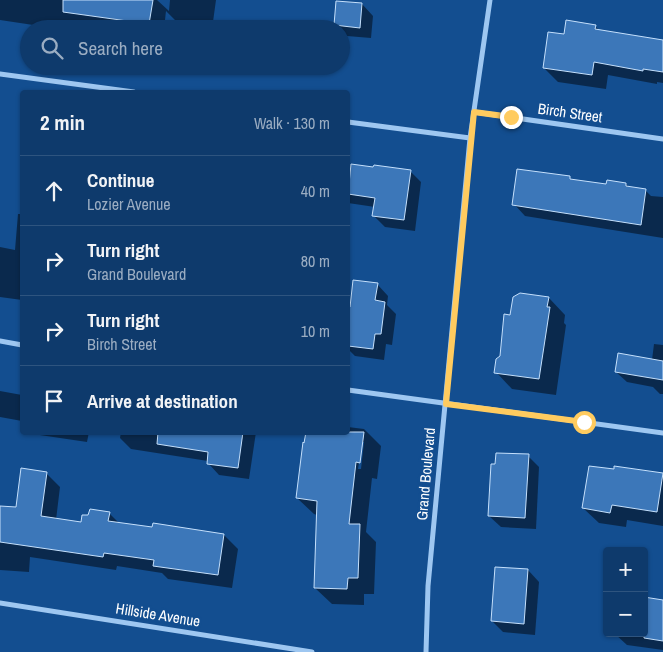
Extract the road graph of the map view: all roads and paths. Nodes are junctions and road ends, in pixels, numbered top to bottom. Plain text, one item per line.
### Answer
1 (490, 0) edge
2 (0, 74) edge
3 (119, 90) edge
4 (474, 112) junction
5 (350, 122) edge
6 (470, 138) junction
7 (663, 139) edge
8 (0, 341) edge
9 (20, 344) edge
10 (350, 390) edge
11 (446, 404) junction
12 (663, 433) edge
13 (0, 603) edge
14 (312, 652) edge
15 (426, 652) edge

1 - 4 street, Grand Boulevard
2 - 3 street
4 - 6 street, Grand Boulevard
4 - 7 street, Birch Street
5 - 6 street
6 - 11 street, Grand Boulevard
8 - 9 street
10 - 11 street
11 - 12 street
11 - 15 street, Grand Boulevard
13 - 14 street, Hillside Avenue

